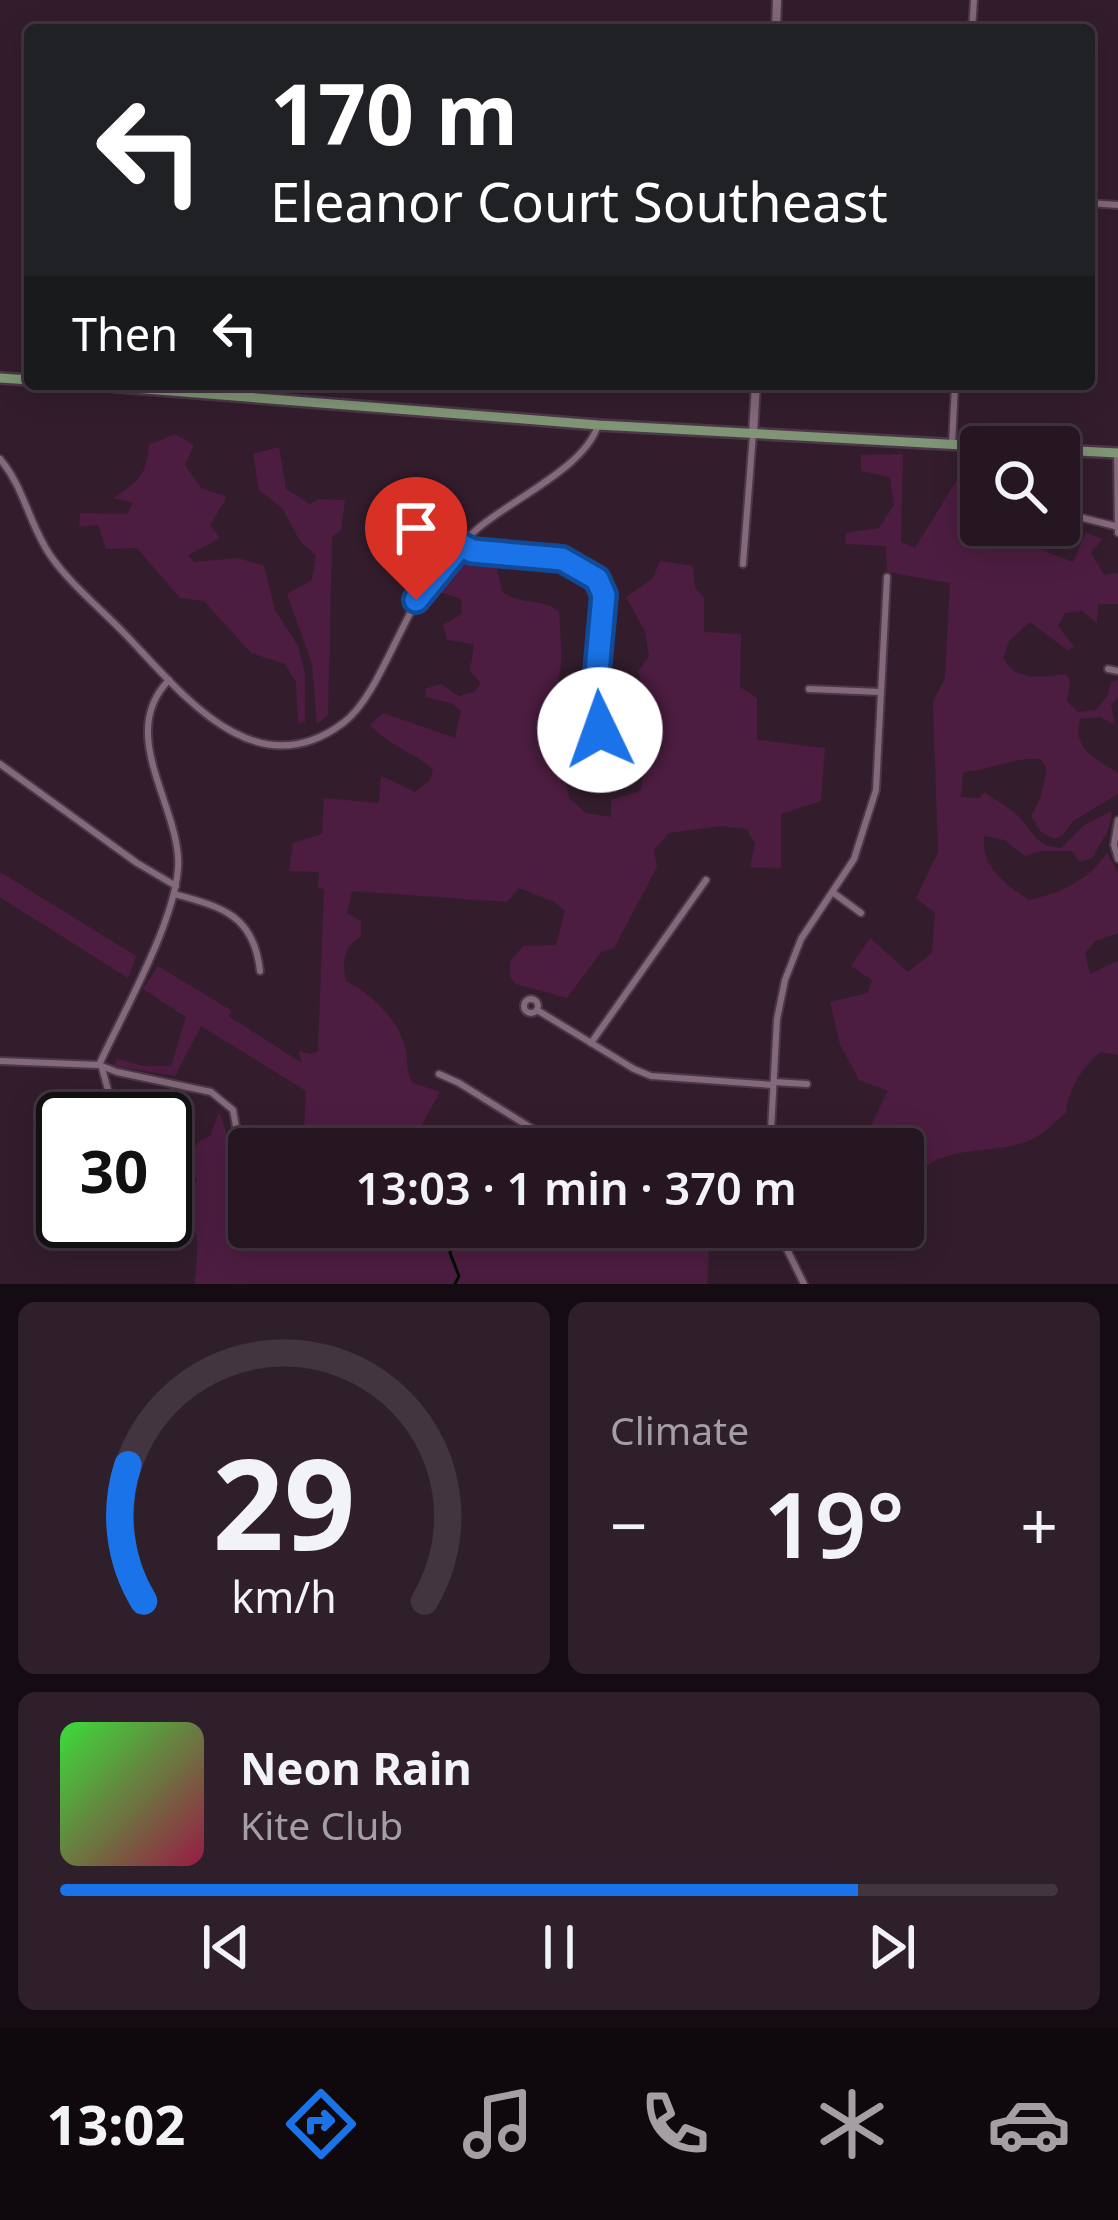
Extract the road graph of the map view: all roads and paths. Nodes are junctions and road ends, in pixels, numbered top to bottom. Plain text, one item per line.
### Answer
1 (158, 390) edge
2 (756, 390) edge
3 (955, 390) edge
4 (598, 425) junction
5 (753, 434) junction
6 (952, 445) junction
7 (960, 445) edge
8 (1080, 451) edge
9 (1118, 453) edge
10 (0, 458) edge
11 (1117, 514) edge
12 (1080, 519) edge
13 (1117, 530) edge
14 (461, 545) junction
15 (743, 564) dead end
16 (886, 577) dead end
17 (1108, 669) dead end
18 (1118, 671) edge
19 (169, 680) junction
20 (809, 689) dead end
21 (880, 692) junction
22 (602, 758) dead end
23 (0, 764) edge
24 (1118, 820) edge
25 (1118, 859) edge
26 (706, 880) dead end
27 (175, 890) junction
28 (834, 893) junction
29 (861, 913) dead end
30 (260, 970) dead end
31 (537, 1010) dead end
32 (591, 1043) junction
33 (0, 1060) edge
34 (99, 1065) junction
35 (439, 1075) dead end
36 (773, 1083) junction
37 (807, 1084) dead end
38 (108, 1092) edge
39 (236, 1128) edge
40 (531, 1128) edge
41 (771, 1128) edge
42 (786, 1248) edge
43 (803, 1284) edge

1 - 4 main road
2 - 5 street
3 - 6 street
4 - 5 main road
4 - 14 street
5 - 6 main road
5 - 15 street
6 - 7 main road
8 - 9 main road
9 - 11 street
10 - 19 street
11 - 13 street
12 - 13 street
14 - 19 street
14 - 22 street
16 - 21 street
17 - 18 street
19 - 27 street
20 - 21 street
21 - 28 street
23 - 27 street
24 - 25 street
26 - 32 street
27 - 30 street
27 - 34 street
28 - 29 street
28 - 36 street
31 - 32 street
32 - 36 street
33 - 34 street
34 - 38 street
34 - 39 street
35 - 40 street
36 - 37 street
36 - 41 street
42 - 43 street

